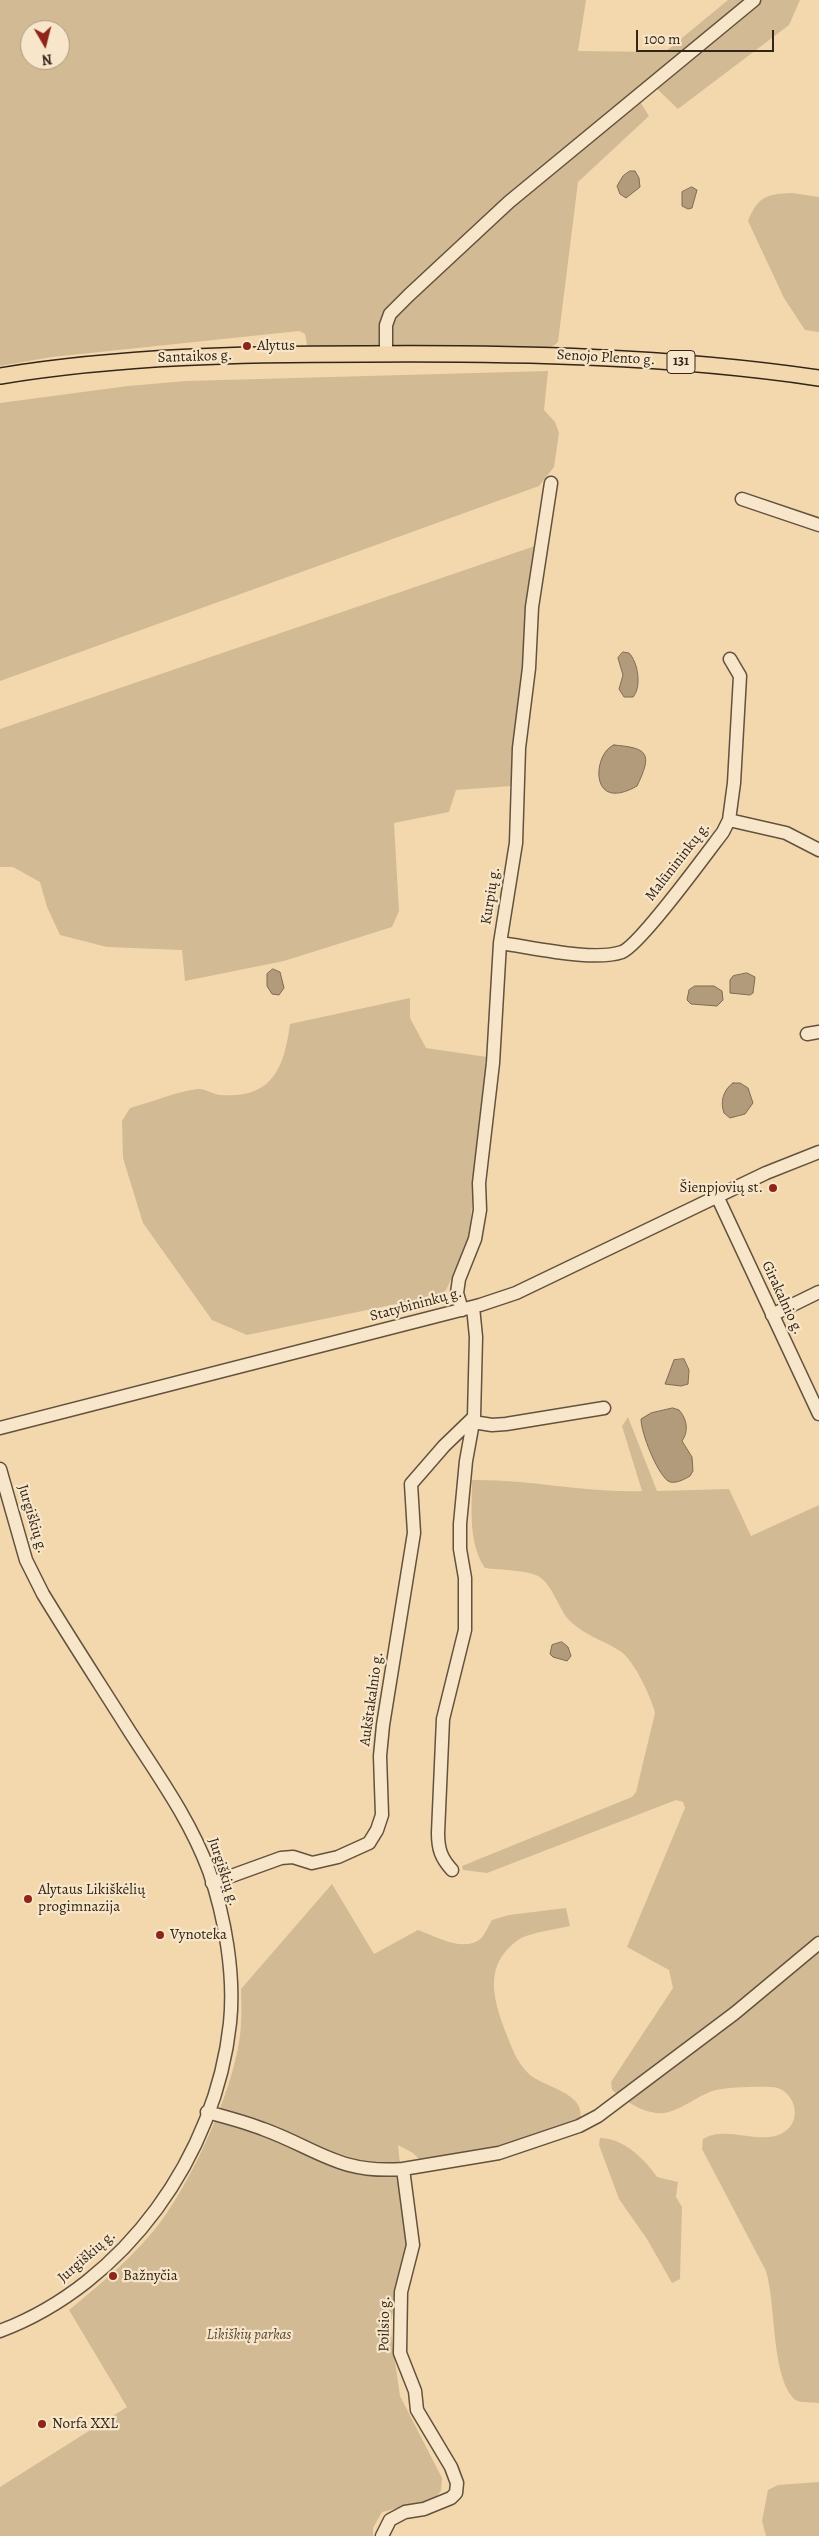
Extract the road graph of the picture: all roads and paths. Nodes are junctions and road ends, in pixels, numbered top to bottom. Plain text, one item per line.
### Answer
1 (754, 0) edge
2 (386, 354) junction
3 (542, 354) joint
4 (0, 376) edge
5 (819, 378) edge
6 (551, 484) dead end
7 (742, 499) dead end
8 (819, 525) edge
9 (730, 659) dead end
10 (729, 820) junction
11 (819, 850) edge
12 (500, 943) junction
13 (819, 1152) edge
14 (716, 1196) junction
15 (819, 1292) edge
16 (467, 1309) junction
17 (772, 1315) junction
18 (604, 1408) dead end
19 (819, 1414) edge
20 (474, 1419) junction
21 (0, 1428) edge
22 (0, 1469) edge
23 (452, 1870) dead end
24 (212, 1883) junction
25 (819, 1944) edge
26 (207, 2112) junction
27 (403, 2169) junction
28 (0, 2331) edge
29 (382, 2536) edge

1 - 2 street
2 - 3 main road, Santaikos g. / 131
2 - 4 main road, Santaikos g. / 131
3 - 5 main road, Senojo Plento g. / 131
6 - 12 street, Kurpių g.
7 - 8 street
9 - 10 street, Malūnininkų g.
10 - 11 street
10 - 12 street, Malūnininkų g.
12 - 16 street, Kurpių g.
13 - 14 street, Statybininkų g.
14 - 16 street, Statybininkų g.
14 - 17 street, Girakalnio g.
15 - 17 street
16 - 20 street
16 - 21 street, Statybininkų g.
17 - 19 street, Girakalnio g.
18 - 20 street
20 - 23 street
20 - 24 street, Aukštakalnio g.
22 - 24 street, Jurgiškių g.
24 - 26 street, Jurgiškių g.
25 - 27 street
26 - 27 street
26 - 28 street, Jurgiškių g.
27 - 29 street, Poilsio g.

